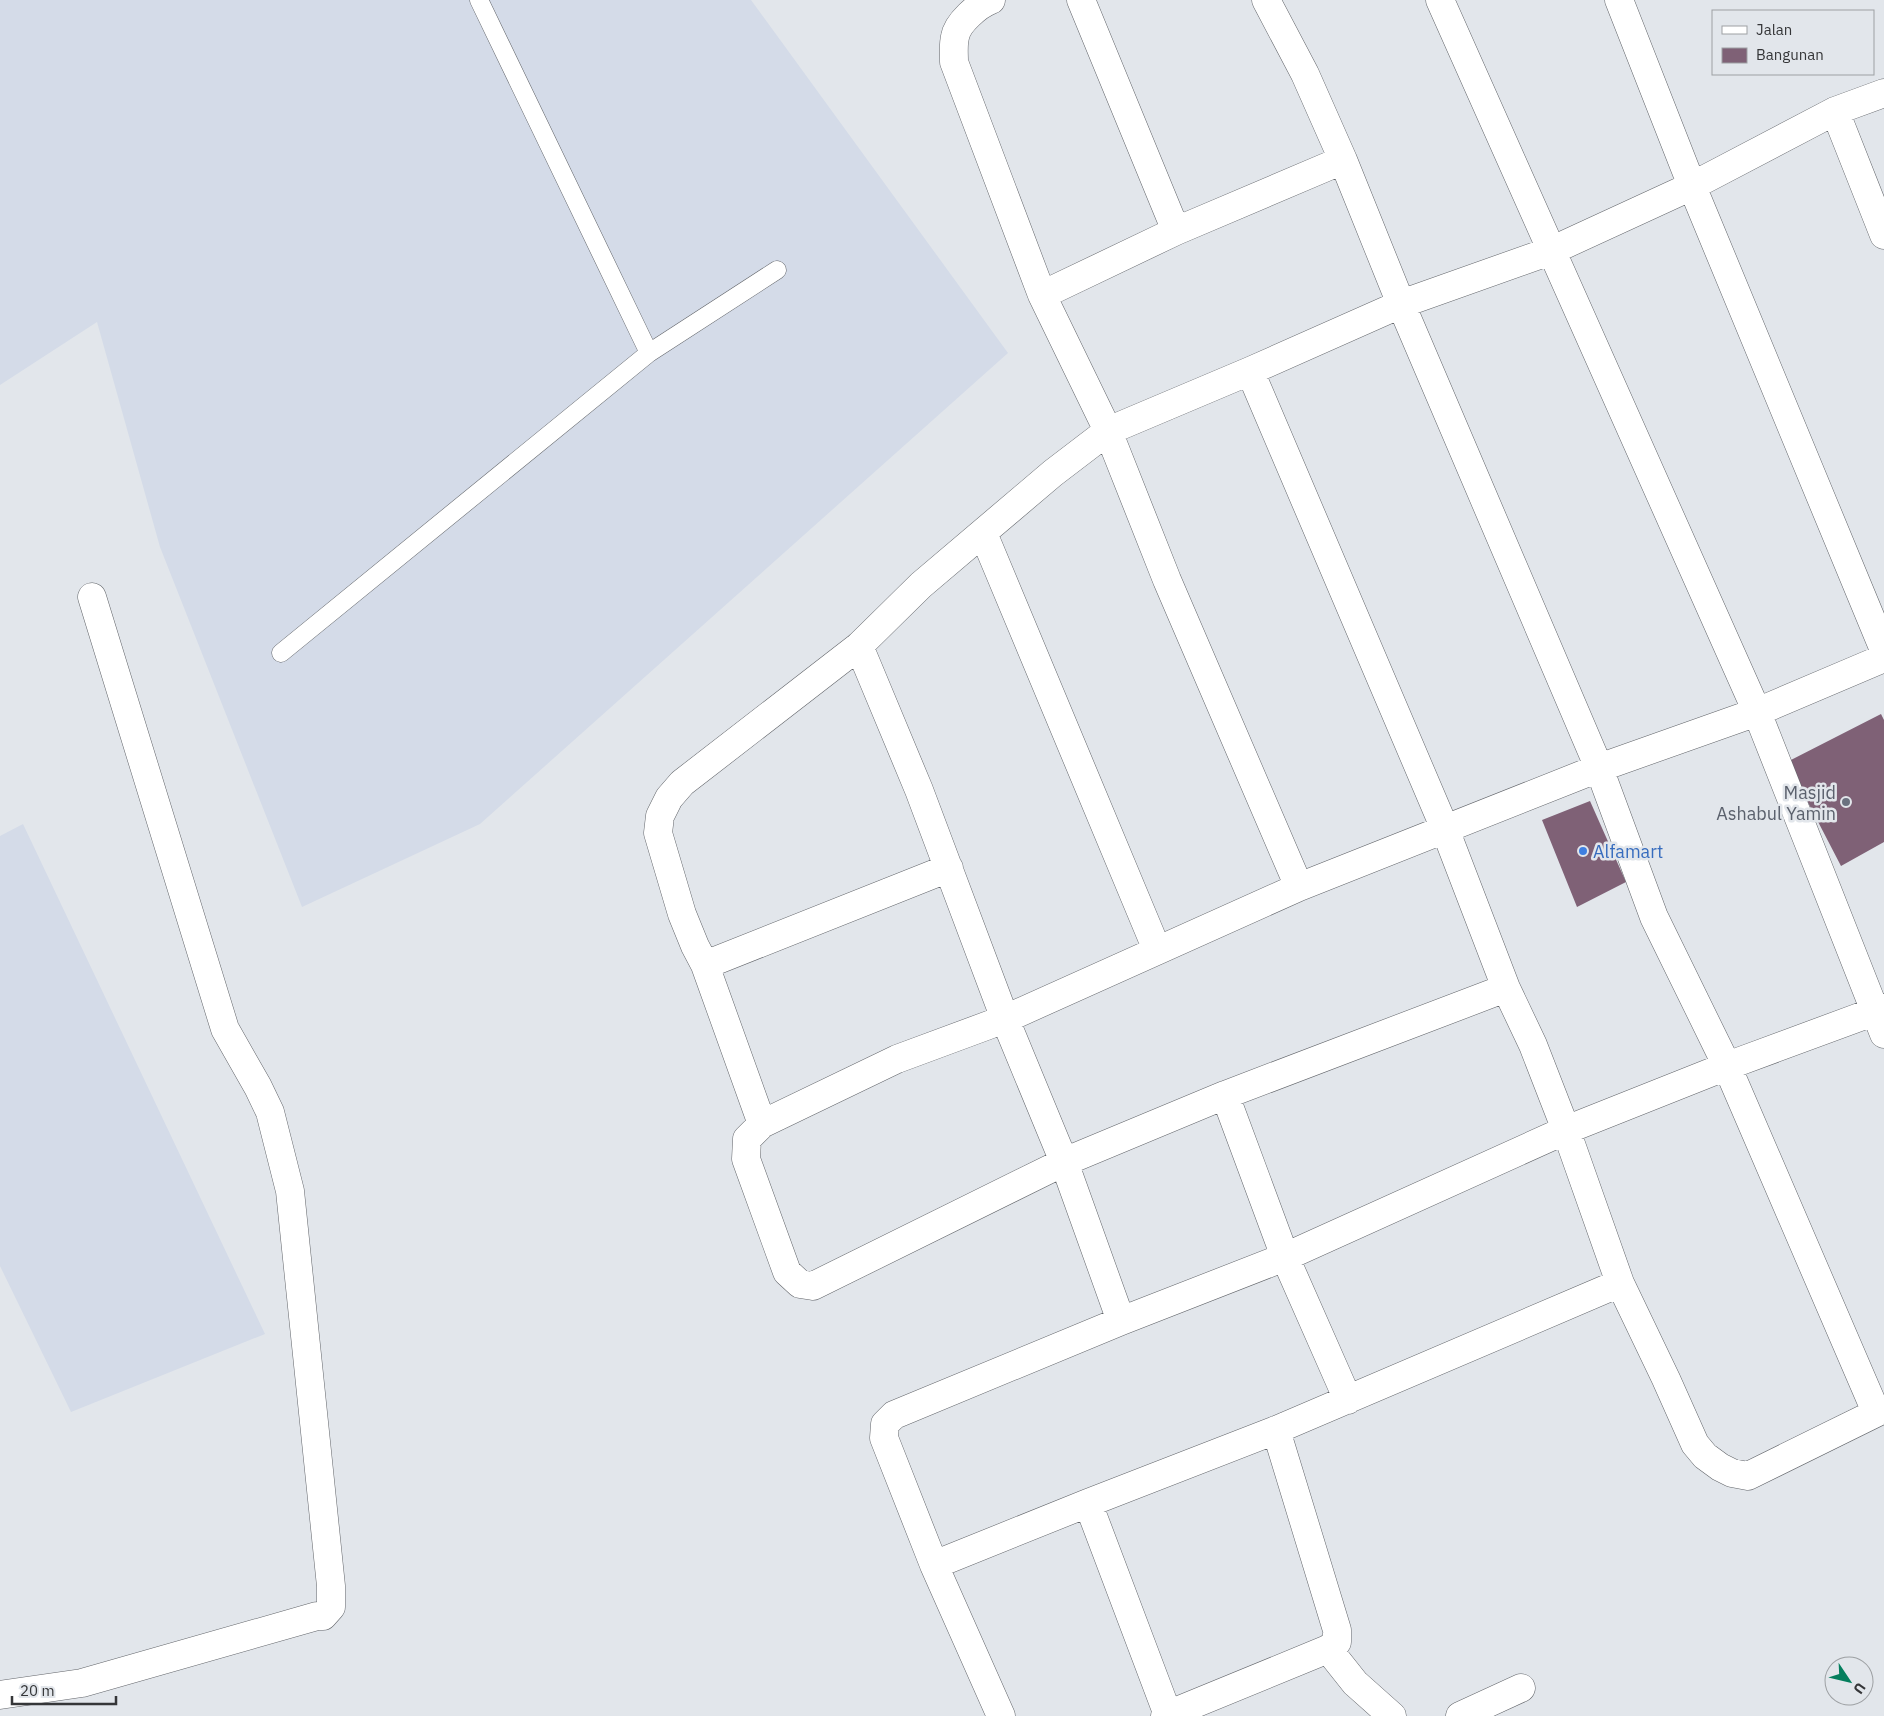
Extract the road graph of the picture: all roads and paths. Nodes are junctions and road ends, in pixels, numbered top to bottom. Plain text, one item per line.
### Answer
1 (480, 0) edge
2 (991, 0) edge
3 (1081, 0) edge
4 (1266, 0) edge
5 (1440, 0) edge
6 (1619, 0) edge
7 (1884, 93) edge
8 (1835, 111) junction
9 (1343, 160) junction
10 (1692, 186) junction
11 (1176, 231) junction
12 (1884, 234) edge
13 (1553, 250) junction
14 (777, 270) dead end
15 (1042, 295) junction
16 (1401, 304) junction
17 (650, 353) junction
18 (1250, 371) junction
19 (1108, 431) junction
20 (983, 533) junction
21 (92, 597) dead end
22 (859, 646) junction
23 (1884, 650) edge
24 (281, 653) dead end
25 (1884, 658) edge
26 (1757, 712) junction
27 (1599, 768) junction
28 (1444, 829) junction
29 (949, 868) junction
30 (1299, 887) junction
31 (1157, 950) junction
32 (705, 965) junction
33 (1506, 988) junction
34 (1881, 1018) edge
35 (1005, 1019) junction
36 (1727, 1066) junction
37 (1225, 1095) junction
38 (762, 1124) junction
39 (1566, 1130) junction
40 (1064, 1162) junction
41 (1285, 1257) junction
42 (1620, 1283) junction
43 (1121, 1321) junction
44 (1348, 1400) junction
45 (1880, 1410) edge
46 (1276, 1430) junction
47 (1088, 1503) junction
48 (934, 1565) junction
49 (1328, 1649) junction
50 (1521, 1688) dead end
51 (0, 1695) edge
52 (1166, 1715) edge
53 (1001, 1716) edge
54 (1392, 1716) edge
55 (1460, 1716) edge

1 - 17 lane
2 - 15 street
3 - 11 street
4 - 9 street
5 - 13 street
6 - 10 street
7 - 8 street
8 - 10 street
8 - 12 street
9 - 11 street
9 - 16 street
10 - 13 street
10 - 23 street
11 - 15 street
13 - 16 street
13 - 26 street
14 - 17 lane
15 - 19 street
16 - 18 street
16 - 27 street
17 - 24 lane
18 - 19 street
18 - 28 street
19 - 20 street
19 - 30 street
20 - 22 street
20 - 31 street
21 - 51 street
22 - 29 street
22 - 32 street
25 - 26 street
26 - 27 street
26 - 34 street
27 - 28 street
27 - 36 street
28 - 30 street
28 - 33 street
29 - 32 street
29 - 35 street
30 - 31 street
31 - 35 street
32 - 38 street
33 - 37 street
33 - 39 street
34 - 36 street
35 - 38 street
35 - 40 street
36 - 39 street
36 - 45 street
37 - 40 street
37 - 41 street
38 - 40 street
39 - 41 street
39 - 42 street
40 - 43 street
41 - 43 street
41 - 44 street
42 - 44 street
42 - 45 street
43 - 48 street
44 - 46 street
46 - 47 street
46 - 49 street
47 - 48 street
47 - 52 street
48 - 53 street
49 - 52 street
49 - 54 street
50 - 55 street

